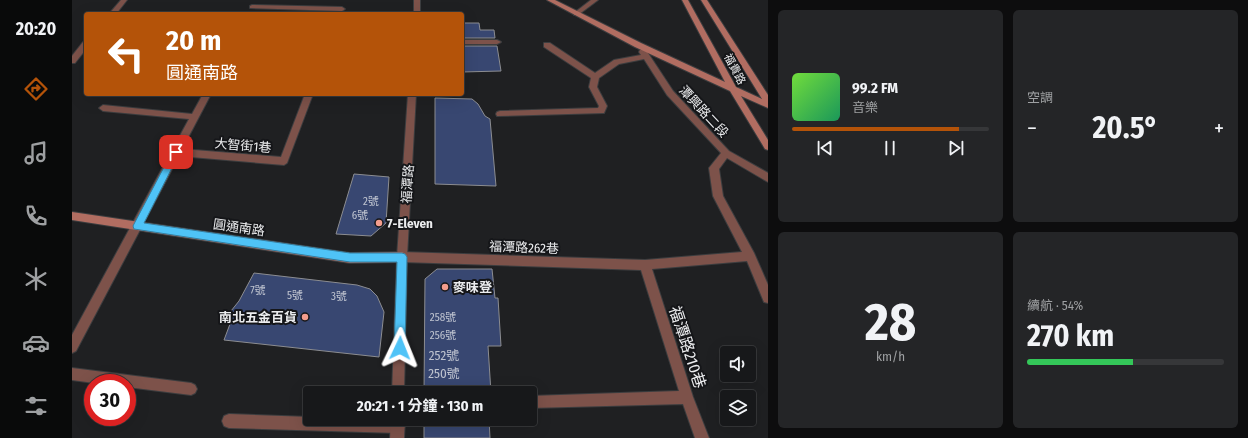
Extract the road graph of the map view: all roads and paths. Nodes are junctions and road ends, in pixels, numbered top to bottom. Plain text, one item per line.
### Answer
1 (124, 0) edge
2 (256, 0) edge
3 (345, 0) edge
4 (417, 0) edge
5 (550, 0) edge
6 (594, 0) edge
7 (686, 0) edge
8 (704, 0) edge
9 (251, 11) edge
10 (341, 11) edge
11 (114, 12) edge
12 (417, 12) edge
13 (576, 14) junction
14 (464, 42) edge
15 (497, 42) dead end
16 (547, 45) dead end
17 (638, 45) junction
18 (84, 46) edge
19 (646, 56) junction
20 (72, 61) edge
21 (595, 77) junction
22 (733, 89) junction
23 (206, 96) edge
24 (308, 96) edge
25 (412, 96) edge
26 (768, 102) edge
27 (768, 105) edge
28 (103, 108) dead end
29 (500, 114) dead end
30 (195, 117) junction
31 (768, 147) edge
32 (176, 152) junction
33 (726, 153) junction
34 (768, 178) edge
35 (72, 216) edge
36 (137, 226) junction
37 (750, 256) junction
38 (402, 257) junction
39 (645, 265) junction
40 (768, 298) edge
41 (72, 347) edge
42 (72, 374) edge
43 (398, 386) edge
44 (191, 389) dead end
45 (687, 397) junction
46 (537, 402) edge
47 (229, 421) dead end
48 (397, 428) edge
49 (702, 438) edge

1 - 11 street
2 - 9 street
3 - 10 street
4 - 12 street
5 - 13 street, 潭興路二段
6 - 13 street
7 - 22 street, 福貴路
8 - 26 street, 福貴路
9 - 10 street
13 - 17 street, 潭興路二段
14 - 15 street
16 - 21 street
17 - 19 street, 潭興路二段
17 - 22 street, 潭興路二段
18 - 20 street
19 - 21 street
19 - 33 street, 潭興路二段
21 - 29 street
22 - 27 street, 潭興路二段
22 - 31 street, 福貴路
23 - 30 street
24 - 32 street, 大智街1巷
25 - 38 street, 福潭路
28 - 30 street
30 - 32 street
32 - 36 street
33 - 34 street, 潭興路二段
33 - 37 street
35 - 36 street, 圓通南路
36 - 38 street, 圓通南路
36 - 41 street
37 - 39 street, 福潭路262巷
37 - 40 street
38 - 39 street, 福潭路262巷
38 - 43 street, 福潭路
39 - 45 street, 福潭路210巷
42 - 44 street
45 - 46 street
45 - 49 street, 福潭路210巷
47 - 48 street

